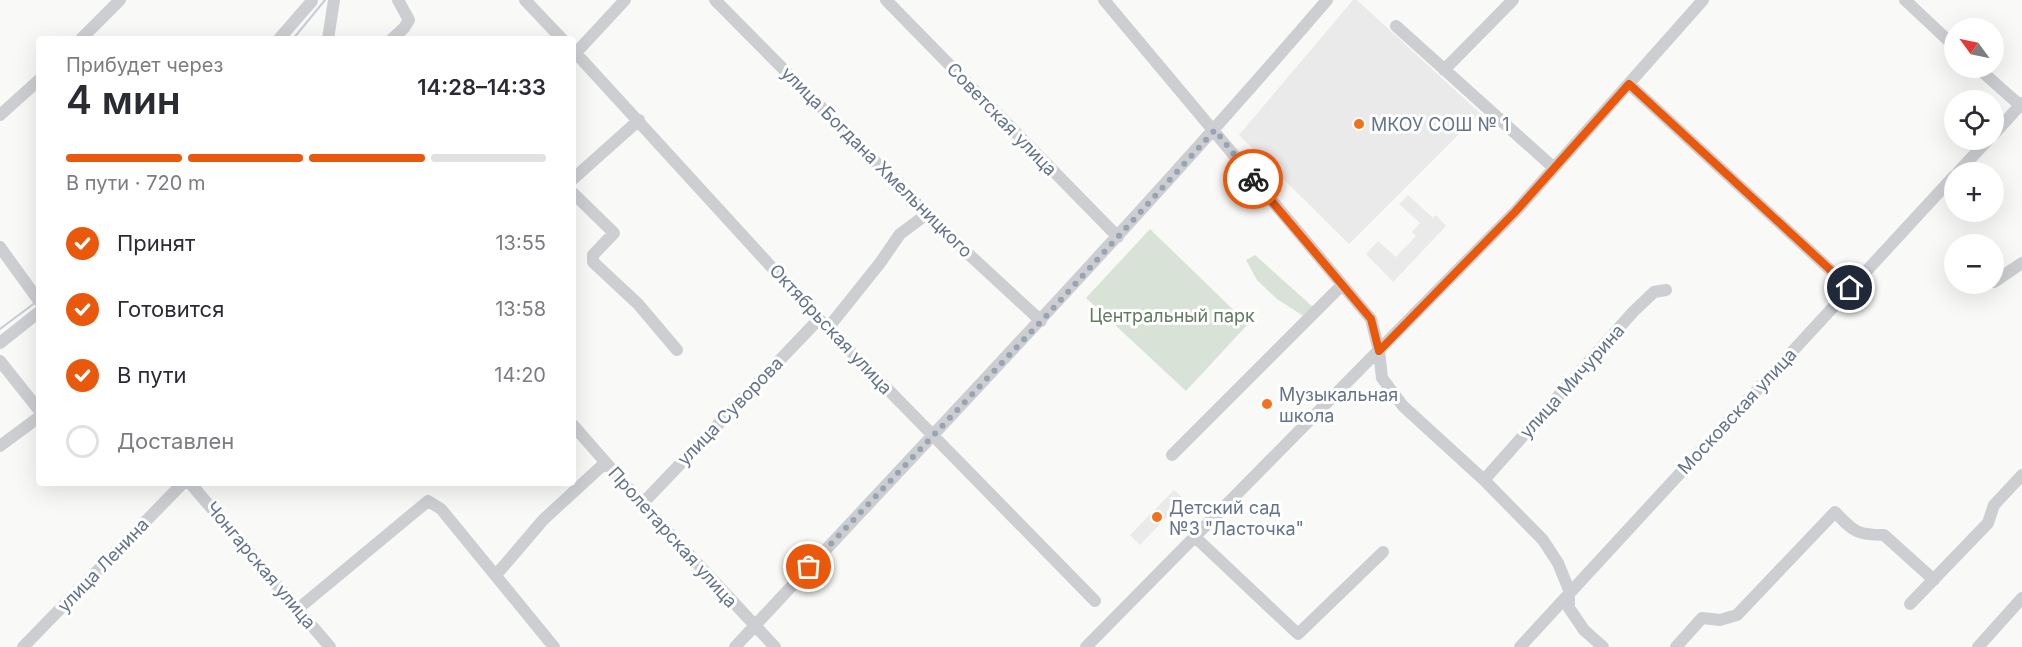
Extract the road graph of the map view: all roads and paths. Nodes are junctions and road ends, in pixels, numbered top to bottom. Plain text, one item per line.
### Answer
1 (120, 0) edge
2 (334, 0) edge
3 (398, 0) edge
4 (525, 0) edge
5 (625, 0) edge
6 (715, 0) edge
7 (886, 0) edge
8 (1104, 0) edge
9 (1327, 0) edge
10 (1513, 0) edge
11 (1703, 0) edge
12 (1905, 0) edge
13 (312, 1) edge
14 (1396, 26) dead end
15 (84, 36) edge
16 (283, 36) edge
17 (328, 36) edge
18 (395, 36) edge
19 (559, 36) edge
20 (1944, 36) edge
21 (576, 51) edge
22 (576, 55) edge
23 (1444, 70) junction
24 (1990, 78) edge
25 (36, 83) edge
26 (1629, 84) junction
27 (2021, 105) edge
28 (0, 115) edge
29 (639, 120) junction
30 (2004, 123) edge
31 (1215, 130) junction
32 (1979, 150) edge
33 (1967, 162) edge
34 (1554, 168) junction
35 (576, 176) edge
36 (1944, 187) edge
37 (576, 196) edge
38 (927, 214) junction
39 (1118, 237) junction
40 (0, 247) edge
41 (2022, 263) edge
42 (2004, 275) edge
43 (1342, 285) junction
44 (1850, 288) junction
45 (1666, 290) dead end
46 (36, 297) edge
47 (36, 314) edge
48 (1041, 321) junction
49 (824, 323) junction
50 (0, 343) edge
51 (676, 350) dead end
52 (1379, 351) junction
53 (0, 361) edge
54 (36, 406) edge
55 (36, 419) edge
56 (576, 429) edge
57 (933, 435) junction
58 (0, 446) edge
59 (1172, 455) dead end
60 (605, 463) junction
61 (2022, 475) edge
62 (1484, 480) junction
63 (180, 486) edge
64 (193, 486) edge
65 (642, 504) junction
66 (1195, 537) junction
67 (1383, 552) dead end
68 (496, 575) junction
69 (1934, 580) junction
70 (1569, 590) junction
71 (2022, 598) edge
72 (1095, 601) dead end
73 (1910, 604) dead end
74 (298, 608) junction
75 (755, 626) junction
76 (23, 647) edge
77 (330, 647) edge
78 (554, 647) edge
79 (735, 647) edge
80 (775, 647) edge
81 (1086, 647) edge
82 (1520, 647) edge
83 (1603, 647) edge
84 (1676, 647) edge
85 (1978, 647) edge

1 - 15 street
2 - 17 street
3 - 18 street
4 - 19 street
5 - 21 street
6 - 38 street, улица Богдана Хмельницкого
7 - 39 street, Советская улица
8 - 31 street
9 - 31 street
10 - 23 street
11 - 26 street
12 - 20 street
13 - 16 street
14 - 23 street
22 - 29 street, Октябрьская улица
23 - 34 street
24 - 27 street
25 - 28 street
26 - 34 street
26 - 44 street
27 - 30 street
29 - 35 street
29 - 49 street, Октябрьская улица
31 - 39 street
31 - 43 street
32 - 33 street
34 - 52 street
36 - 44 street, Московская улица
37 - 51 street
38 - 48 street, улица Богдана Хмельницкого
38 - 49 street, улица Суворова
39 - 48 street
40 - 46 street
41 - 42 street
43 - 52 street
43 - 59 street
44 - 70 street, Московская улица
45 - 62 street, улица Мичурина
47 - 50 street
48 - 57 street
49 - 57 street, Октябрьская улица
49 - 65 street, улица Суворова
52 - 62 street
52 - 66 street
53 - 54 street
55 - 58 street
56 - 60 street, Пролетарская улица
57 - 72 street, Октябрьская улица
57 - 75 street
60 - 65 street, Пролетарская улица
60 - 68 street
61 - 69 street
62 - 70 street
63 - 76 street, улица Ленина
64 - 74 street, Чонгарская улица
65 - 75 street, Пролетарская улица
66 - 67 street
66 - 81 street
68 - 74 street
68 - 78 street
69 - 73 street
69 - 84 street
70 - 82 street, Московская улица
70 - 83 street
71 - 85 street
74 - 77 street, Чонгарская улица
75 - 79 street
75 - 80 street, Пролетарская улица

